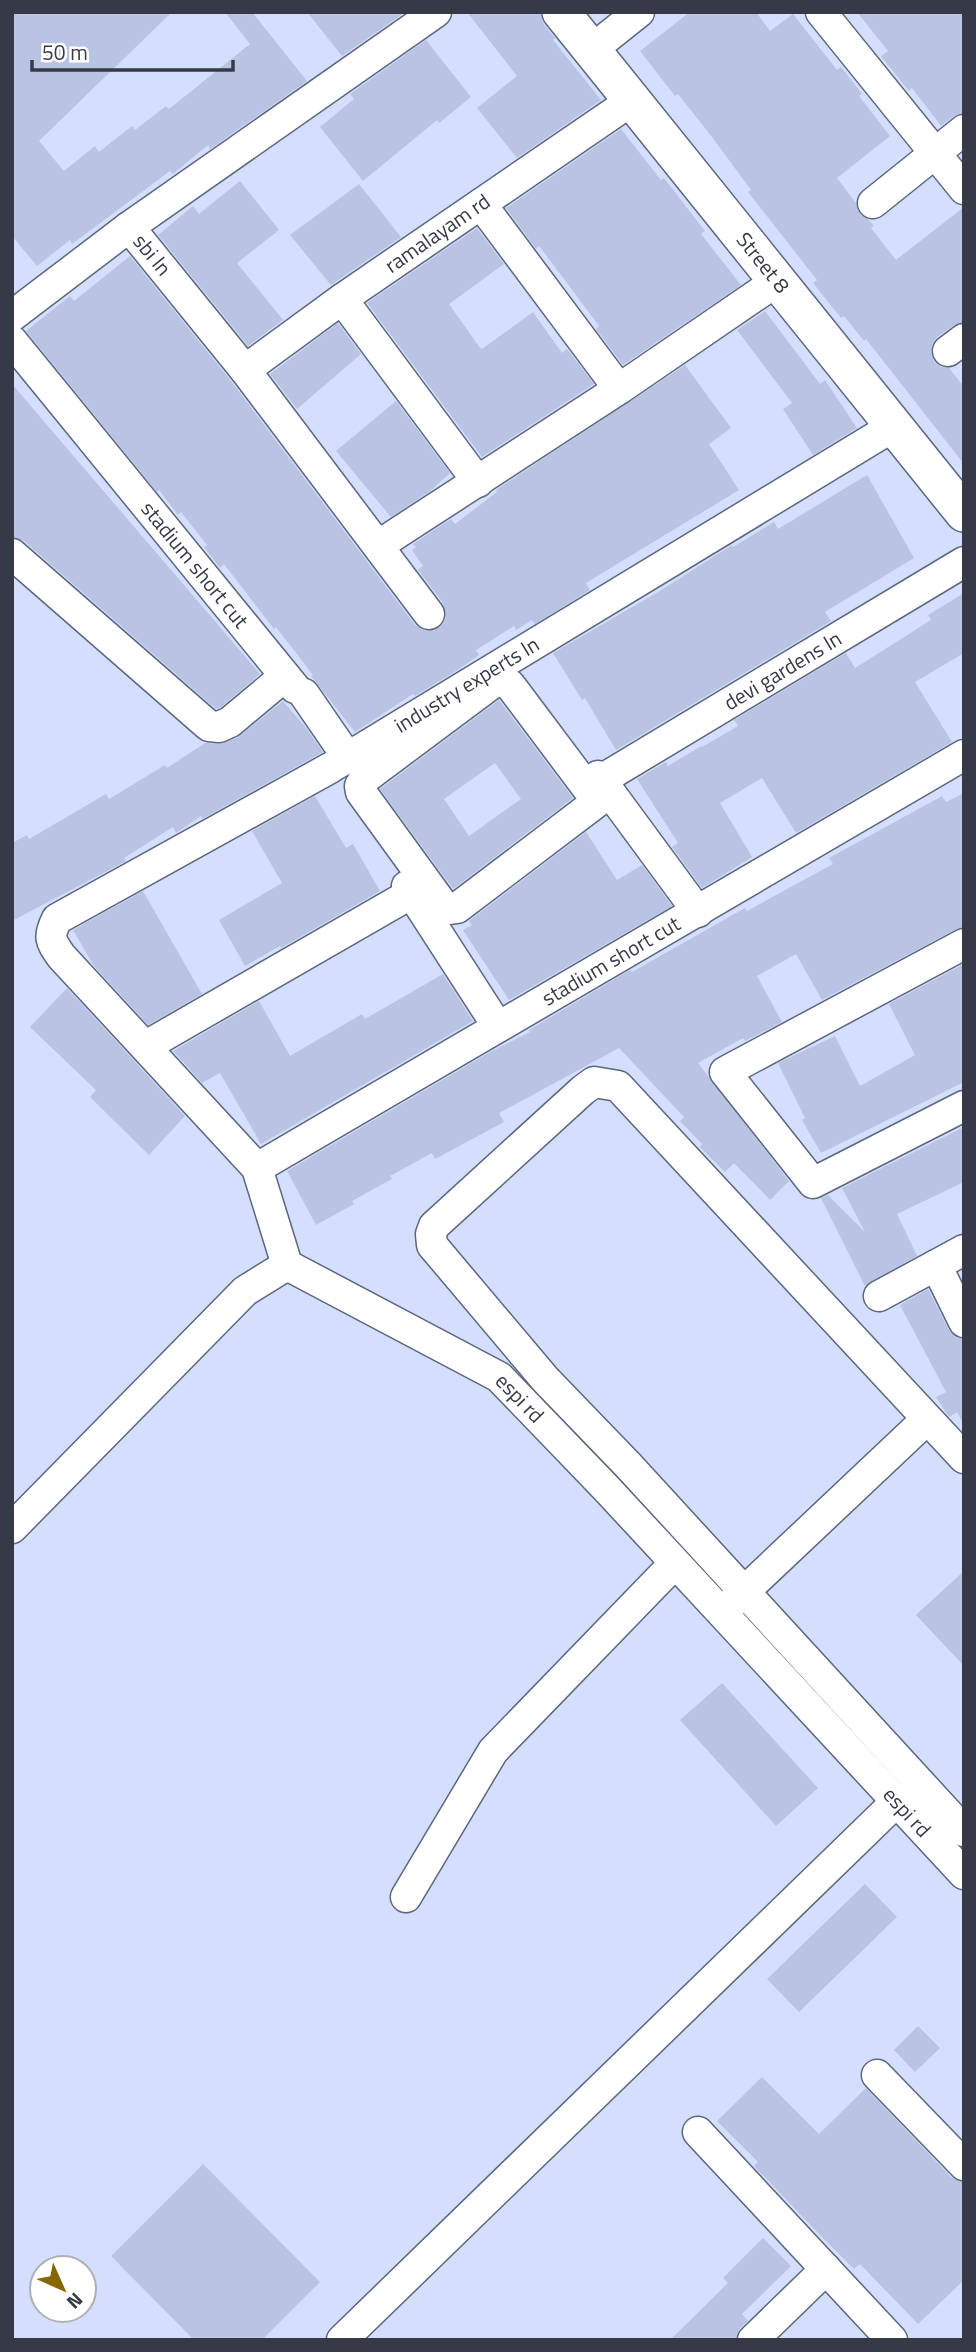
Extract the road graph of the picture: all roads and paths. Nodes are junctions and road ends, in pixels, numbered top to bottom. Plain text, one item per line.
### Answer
1 (436, 12) edge
2 (561, 12) edge
3 (639, 12) edge
4 (821, 12) edge
5 (590, 51) junction
6 (631, 101) junction
7 (964, 130) edge
8 (935, 152) junction
9 (964, 189) edge
10 (873, 203) dead end
11 (481, 204) junction
12 (129, 227) junction
13 (777, 281) junction
14 (342, 299) junction
15 (12, 316) edge
16 (12, 341) edge
17 (246, 370) junction
18 (619, 388) junction
19 (894, 426) junction
20 (478, 482) junction
21 (957, 492) edge
22 (379, 545) junction
23 (12, 554) edge
24 (964, 562) edge
25 (429, 614) dead end
26 (510, 658) junction
27 (295, 686) junction
28 (964, 755) edge
29 (339, 763) junction
30 (603, 791) junction
31 (412, 893) junction
32 (698, 912) junction
33 (441, 916) junction
34 (964, 944) edge
35 (498, 1027) junction
36 (146, 1046) junction
37 (964, 1106) edge
38 (257, 1168) junction
39 (964, 1250) edge
40 (287, 1265) junction
41 (936, 1265) junction
42 (879, 1296) dead end
43 (964, 1322) edge
44 (545, 1379) junction
45 (522, 1400) junction
46 (927, 1419) junction
47 (964, 1458) edge
48 (628, 1465) junction
49 (606, 1488) junction
50 (12, 1528) edge
51 (675, 1563) junction
52 (745, 1592) junction
53 (721, 1614) junction
54 (864, 1723) junction
55 (841, 1744) junction
56 (891, 1751) junction
57 (868, 1773) junction
58 (895, 1803) junction
59 (964, 1831) edge
60 (964, 1874) edge
61 (405, 1896) dead end
62 (877, 2075) dead end
63 (698, 2132) dead end
64 (964, 2165) edge
65 (827, 2269) junction
66 (373, 2328) edge
67 (342, 2340) edge
68 (753, 2340) edge
69 (892, 2340) edge

1 - 12 street, sbi ln
2 - 5 street, Street 8
3 - 5 street
4 - 8 street
5 - 6 street, Street 8
6 - 11 street, ramalayam rd
6 - 13 street, Street 8
7 - 8 street
8 - 9 street
8 - 10 street
11 - 14 street, ramalayam rd
11 - 18 street
12 - 15 street
12 - 17 street, sbi ln
13 - 18 street
13 - 19 street, Street 8
14 - 17 street, ramalayam rd
14 - 20 street
16 - 27 street, stadium short cut
17 - 22 street, sbi ln
18 - 20 street
19 - 21 street, Street 8
19 - 26 street, industry experts ln
20 - 22 street
22 - 25 street, sbi ln
23 - 27 street
24 - 30 street, devi gardens ln
26 - 29 street, industry experts ln
26 - 30 street
27 - 29 street, stadium short cut
28 - 32 street, stadium short cut
29 - 31 street, stadium short cut
29 - 36 street, industry experts ln
30 - 32 street
30 - 33 street, devi gardens ln
30 - 33 street
31 - 33 street, stadium short cut
31 - 36 street
32 - 35 street, stadium short cut
33 - 35 street
34 - 37 street
35 - 38 street, stadium short cut
36 - 38 street
38 - 40 street
39 - 41 street
40 - 45 street, espi rd
40 - 50 street
41 - 42 street
41 - 43 street
44 - 45 street
44 - 46 street
44 - 48 street
45 - 49 street, espi rd
46 - 47 street
46 - 52 street
48 - 49 street
48 - 52 street
49 - 51 street, espi rd
51 - 53 street, espi rd
51 - 61 street
52 - 53 street
52 - 54 street
53 - 55 street, espi rd
54 - 55 street
54 - 56 street
55 - 57 street, espi rd
56 - 57 street
56 - 59 street
57 - 58 street, espi rd
58 - 60 street, espi rd
58 - 66 street
62 - 64 street
63 - 65 street
65 - 68 street
65 - 69 street
66 - 67 street

